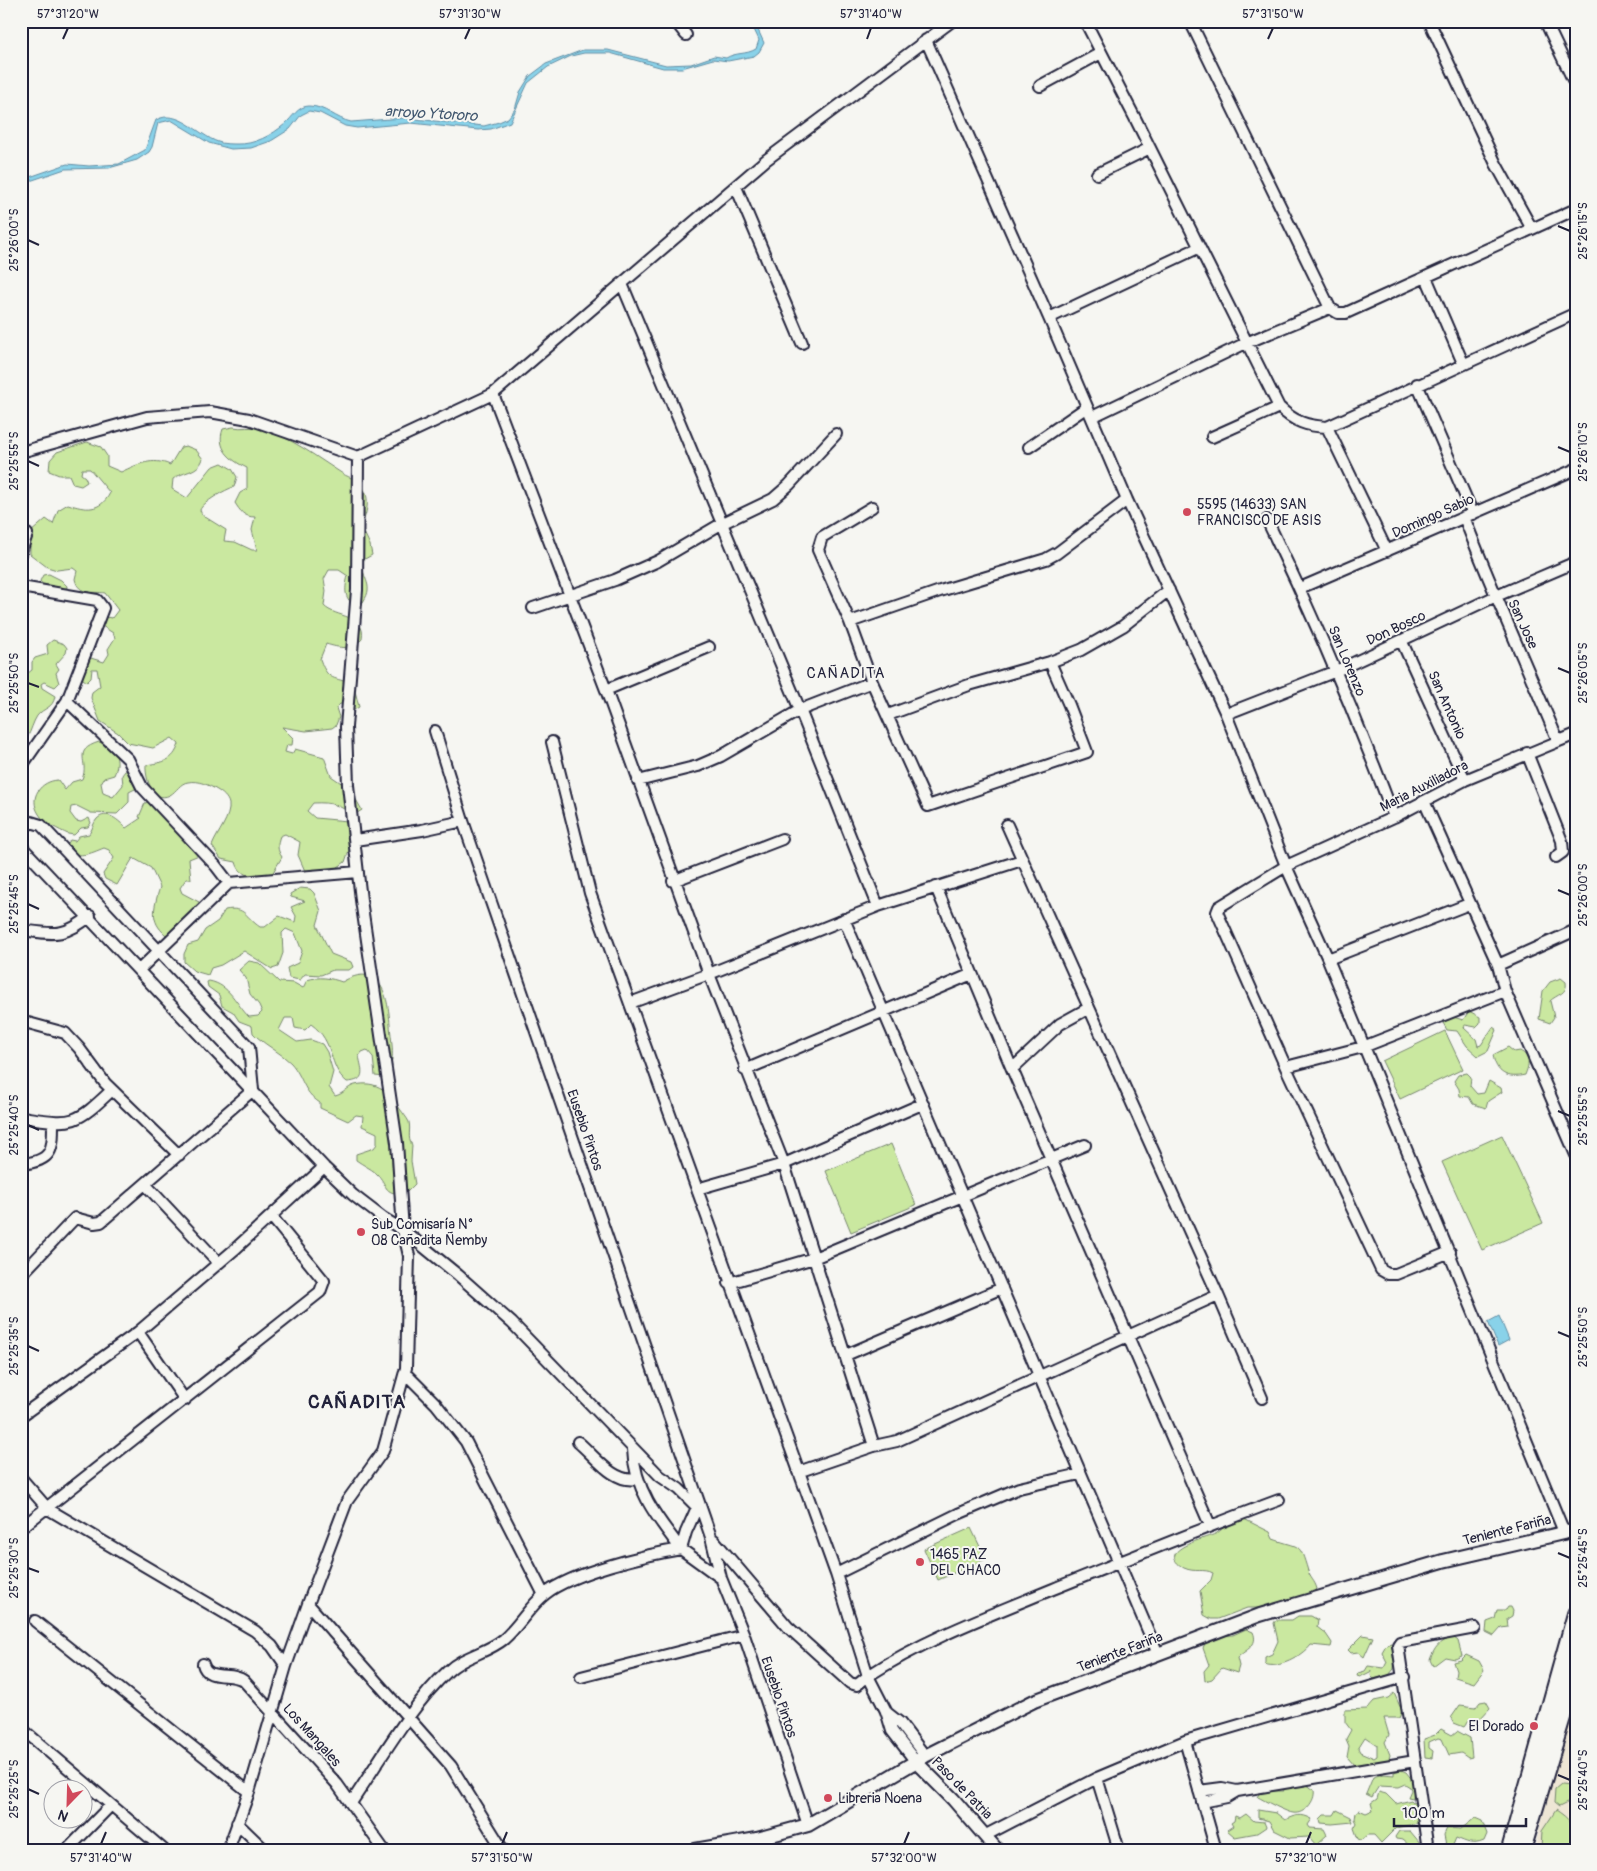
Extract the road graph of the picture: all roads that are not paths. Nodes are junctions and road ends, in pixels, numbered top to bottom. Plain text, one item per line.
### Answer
1 (675, 21) edge
2 (952, 21) edge
3 (1084, 21) edge
4 (1190, 21) edge
5 (1429, 21) edge
6 (1545, 21) edge
7 (686, 35) dead end
8 (926, 40) junction
9 (1101, 53) junction
10 (1040, 86) dead end
11 (1576, 86) edge
12 (1150, 148) junction
13 (1097, 174) dead end
14 (736, 187) junction
15 (1576, 210) edge
16 (1532, 229) junction
17 (1198, 248) junction
18 (1426, 277) junction
19 (622, 284) junction
20 (1330, 308) junction
21 (1576, 313) edge
22 (1049, 318) junction
23 (1246, 343) junction
24 (802, 344) dead end
25 (1463, 363) junction
26 (1417, 384) junction
27 (493, 394) junction
28 (1087, 407) junction
29 (1279, 407) junction
30 (1092, 417) junction
31 (1327, 427) junction
32 (836, 434) dead end
33 (1212, 437) dead end
34 (1029, 447) dead end
35 (21, 452) edge
36 (358, 457) junction
37 (1576, 469) edge
38 (1127, 500) junction
39 (872, 507) dead end
40 (1468, 516) junction
41 (1267, 520) dead end
42 (721, 524) junction
43 (27, 534) dead end
44 (1387, 551) junction
45 (21, 552) edge
46 (1576, 562) edge
47 (21, 587) edge
48 (1300, 588) junction
49 (1168, 590) junction
50 (569, 596) junction
51 (1494, 597) junction
52 (533, 608) dead end
53 (850, 622) junction
54 (1402, 642) junction
55 (709, 647) dead end
56 (1050, 662) junction
57 (1336, 671) junction
58 (872, 682) junction
59 (606, 690) junction
60 (67, 701) junction
61 (800, 710) junction
62 (1226, 714) junction
63 (888, 715) junction
64 (435, 730) dead end
65 (1576, 734) edge
66 (1558, 741) junction
67 (552, 742) dead end
68 (1527, 753) junction
69 (21, 767) edge
70 (1465, 780) junction
71 (638, 782) junction
72 (1424, 801) junction
73 (1394, 817) junction
74 (463, 821) junction
75 (1007, 825) dead end
76 (21, 830) edge
77 (782, 839) dead end
78 (355, 840) junction
79 (21, 846) edge
80 (1556, 857) dead end
81 (1022, 860) junction
82 (1286, 866) junction
83 (358, 872) junction
84 (673, 881) junction
85 (229, 883) junction
86 (936, 887) junction
87 (1469, 904) junction
88 (878, 906) junction
89 (90, 916) junction
90 (844, 918) junction
91 (21, 930) edge
92 (1576, 930) edge
93 (159, 949) junction
94 (1328, 959) junction
95 (1498, 965) junction
96 (139, 970) junction
97 (709, 974) junction
98 (972, 974) junction
99 (1505, 991) junction
100 (630, 1003) junction
101 (1089, 1008) junction
102 (883, 1011) junction
103 (21, 1021) edge
104 (1363, 1047) junction
105 (1286, 1067) junction
106 (1012, 1069) junction
107 (745, 1070) junction
108 (112, 1090) junction
109 (253, 1090) junction
110 (922, 1104) junction
111 (21, 1116) edge
112 (53, 1121) junction
113 (1085, 1145) dead end
114 (179, 1155) junction
115 (1576, 1155) edge
116 (1052, 1159) junction
117 (21, 1164) edge
118 (784, 1164) junction
119 (324, 1166) junction
120 (146, 1185) junction
121 (697, 1189) junction
122 (963, 1195) junction
123 (271, 1216) junction
124 (403, 1230) junction
125 (1450, 1252) junction
126 (814, 1258) junction
127 (218, 1262) junction
128 (21, 1275) edge
129 (729, 1282) junction
130 (1002, 1288) junction
131 (1218, 1296) junction
132 (138, 1332) junction
133 (1130, 1337) junction
134 (846, 1355) junction
135 (405, 1374) junction
136 (1041, 1376) junction
137 (1262, 1398) dead end
138 (185, 1400) junction
139 (21, 1416) edge
140 (578, 1442) dead end
141 (874, 1446) junction
142 (633, 1449) junction
143 (798, 1472) junction
144 (1080, 1474) junction
145 (21, 1478) edge
146 (636, 1479) junction
147 (1279, 1500) dead end
148 (698, 1504) junction
149 (48, 1509) junction
150 (1210, 1525) junction
151 (21, 1528) edge
152 (1570, 1530) edge
153 (711, 1538) junction
154 (681, 1549) junction
155 (1120, 1562) junction
156 (836, 1574) junction
157 (721, 1578) junction
158 (544, 1595) junction
159 (308, 1604) junction
160 (1576, 1614) edge
161 (35, 1621) dead end
162 (1475, 1628) dead end
163 (744, 1635) junction
164 (1158, 1654) junction
165 (203, 1664) dead end
166 (286, 1666) junction
167 (1576, 1671) edge
168 (868, 1676) junction
169 (581, 1677) dead end
170 (1404, 1677) junction
171 (272, 1711) junction
172 (409, 1717) junction
173 (21, 1728) edge
174 (1186, 1741) junction
175 (921, 1759) junction
176 (1415, 1761) junction
177 (1097, 1778) junction
178 (1199, 1791) junction
179 (1237, 1791) junction
180 (249, 1792) junction
181 (1202, 1802) junction
182 (352, 1803) junction
183 (111, 1805) junction
184 (238, 1824) junction
185 (808, 1825) junction
186 (986, 1835) junction
187 (67, 1850) edge
188 (164, 1850) edge
189 (228, 1850) edge
190 (265, 1850) edge
191 (384, 1850) edge
192 (503, 1850) edge
193 (695, 1850) edge
194 (996, 1850) edge
195 (1006, 1850) edge
196 (1119, 1850) edge
197 (1216, 1850) edge
198 (1428, 1850) edge
199 (1510, 1850) edge
200 (1522, 1850) edge

1 - 7 street
2 - 8 street
3 - 9 street
4 - 20 street
5 - 16 street
6 - 11 street
8 - 14 street
8 - 22 street
9 - 10 street
9 - 12 street
12 - 13 street
12 - 17 street
14 - 19 street
14 - 24 street
15 - 16 street
16 - 18 street
17 - 22 street
17 - 23 street
18 - 20 street
18 - 25 street
19 - 27 street
19 - 42 street
20 - 23 street
21 - 25 street
22 - 28 street
23 - 29 street
23 - 30 street
25 - 26 street
26 - 31 street
26 - 40 street, San Jose
27 - 36 street
27 - 50 street
28 - 30 street
28 - 34 street
29 - 31 street
29 - 33 street
30 - 38 street
31 - 44 street
32 - 42 street
35 - 36 street
36 - 78 street
37 - 40 street, Domingo Sabio
38 - 49 street
38 - 53 street
39 - 53 street
40 - 44 street, Domingo Sabio
40 - 51 street, San Jose
41 - 48 street, San Lorenzo
42 - 50 street
42 - 61 street
43 - 45 street
44 - 48 street, Domingo Sabio
46 - 51 street, Don Bosco
47 - 60 street
48 - 57 street, San Lorenzo
49 - 56 street
49 - 62 street
50 - 52 street
50 - 59 street
51 - 54 street, Don Bosco
51 - 66 street, San Jose
53 - 58 street
54 - 57 street, Don Bosco
54 - 70 street, San Antonio
55 - 59 street
56 - 63 street
56 - 63 street
57 - 62 street, Don Bosco
57 - 73 street, San Lorenzo
58 - 61 street
58 - 63 street
59 - 71 street
60 - 69 street
60 - 85 street
61 - 71 street
61 - 88 street
62 - 82 street
64 - 74 street, Eusebio Pintos
65 - 66 street, Maria Auxiliadora
66 - 68 street, Maria Auxiliadora
67 - 100 street
68 - 70 street, Maria Auxiliadora
68 - 80 street
70 - 72 street, Maria Auxiliadora
71 - 84 street
72 - 73 street, Maria Auxiliadora
72 - 87 street
73 - 82 street, Maria Auxiliadora
74 - 78 street
74 - 148 street, Eusebio Pintos
75 - 81 street
76 - 93 street
77 - 84 street
78 - 83 street
79 - 89 street
81 - 86 street
81 - 101 street
82 - 94 street
82 - 105 street, Maria Auxiliadora
83 - 85 street
83 - 124 street
84 - 97 street
85 - 93 street
86 - 88 street
86 - 98 street
87 - 94 street
87 - 95 street
88 - 90 street
89 - 91 street
89 - 96 street
90 - 97 street
90 - 102 street
92 - 95 street
93 - 96 street
93 - 109 street
94 - 104 street
95 - 99 street
96 - 109 street
97 - 100 street
97 - 107 street
98 - 102 street
98 - 106 street
99 - 104 street
99 - 115 street
100 - 121 street
101 - 106 street
101 - 131 street
102 - 107 street
102 - 110 street
103 - 108 street
104 - 105 street
104 - 125 street
105 - 125 street
106 - 116 street
107 - 118 street
108 - 112 street
108 - 114 street
109 - 114 street
109 - 119 street
110 - 118 street
110 - 122 street
111 - 112 street
112 - 117 street
113 - 116 street
114 - 120 street
116 - 122 street
116 - 133 street
118 - 121 street
118 - 126 street
119 - 123 street
119 - 124 street
120 - 127 street
120 - 128 street
121 - 129 street
122 - 126 street
122 - 130 street
123 - 127 street
123 - 138 street
124 - 135 street
124 - 142 street
125 - 152 street
126 - 129 street
126 - 134 street
127 - 132 street
129 - 143 street
130 - 134 street
130 - 136 street
131 - 133 street
131 - 137 street
132 - 138 street
132 - 139 street
133 - 136 street
133 - 150 street
134 - 141 street
135 - 158 street
135 - 159 street
136 - 141 street
136 - 144 street
138 - 149 street
140 - 146 street
141 - 143 street
142 - 146 street
142 - 148 street
143 - 156 street
144 - 155 street
144 - 156 street
145 - 149 street
146 - 154 street
147 - 150 street
148 - 153 street, Eusebio Pintos
148 - 154 street
149 - 151 street
149 - 166 street
150 - 155 street
152 - 164 street, Teniente Fariña
153 - 157 street, Eusebio Pintos
153 - 168 street
154 - 157 street
154 - 158 street
155 - 164 street
155 - 168 street
156 - 168 street
157 - 163 street, Eusebio Pintos
158 - 172 street
159 - 166 street
159 - 172 street
160 - 199 highway
161 - 180 street
162 - 170 street
163 - 169 street
163 - 185 street, Eusebio Pintos
164 - 175 street, Teniente Fariña
165 - 171 street, Los Mangales
166 - 171 street
167 - 200 highway
168 - 175 street
170 - 174 street
170 - 176 street
171 - 180 street
171 - 182 street, Los Mangales
172 - 182 street
172 - 192 street
173 - 183 street
174 - 177 street
174 - 178 street
175 - 185 street, Teniente Fariña
175 - 186 street, Paso de Patria
176 - 179 street
176 - 198 street
177 - 186 street
177 - 196 street
178 - 179 street
178 - 181 street
179 - 181 street
180 - 184 street
181 - 197 street
182 - 191 street, Los Mangales
183 - 187 street
183 - 188 street
184 - 189 street
184 - 190 street
185 - 193 street, Teniente Fariña
186 - 194 street, Paso de Patria
186 - 195 street, Paso de Patria

